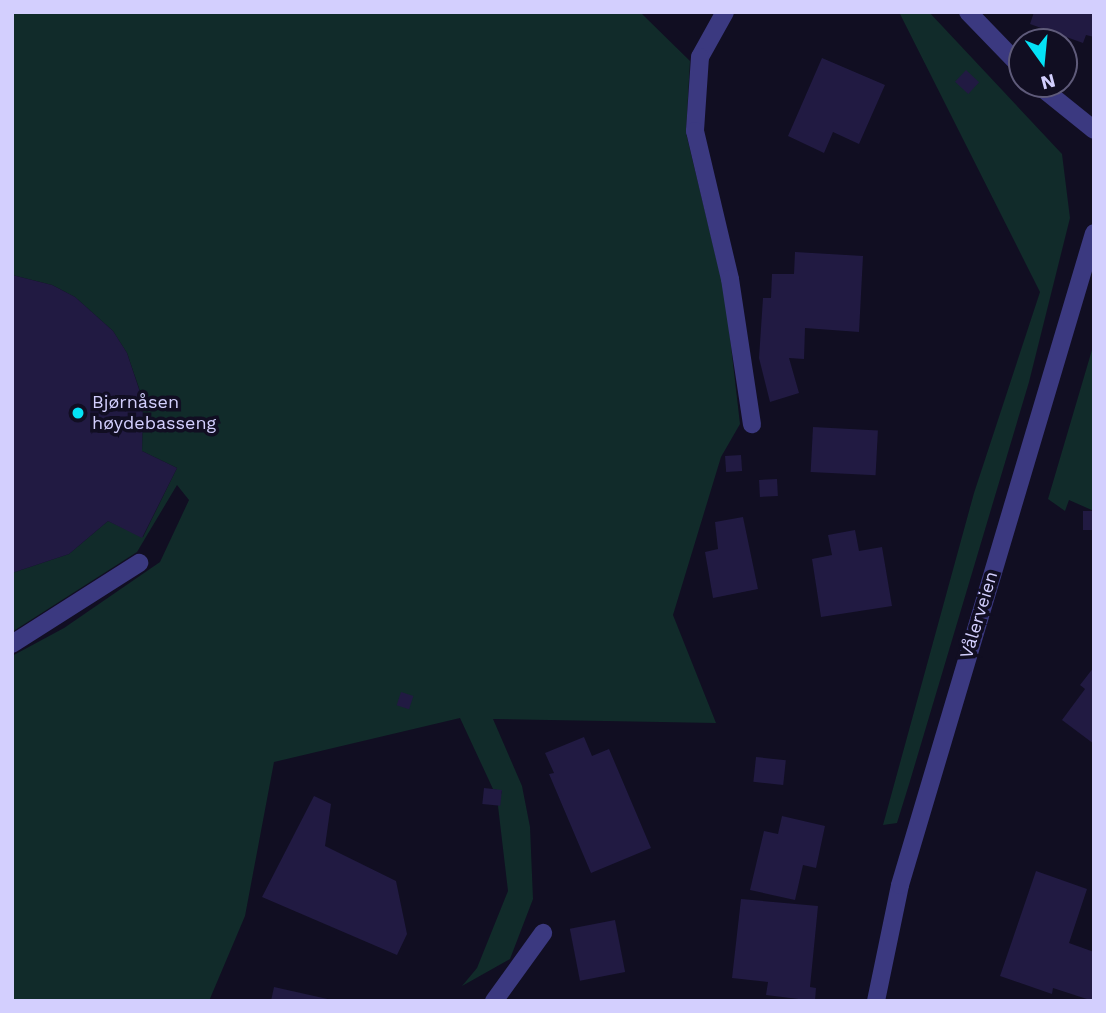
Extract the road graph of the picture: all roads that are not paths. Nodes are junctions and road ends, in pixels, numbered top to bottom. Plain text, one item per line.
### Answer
1 (724, 12) edge
2 (968, 12) edge
3 (1008, 53) edge
4 (1054, 98) edge
5 (1094, 130) edge
6 (1094, 233) edge
7 (752, 424) dead end
8 (139, 563) dead end
9 (12, 644) edge
10 (543, 933) dead end
11 (494, 1001) edge
12 (876, 1001) edge

1 - 7 street
2 - 3 street
4 - 5 street
6 - 12 street, Vålerveien
8 - 9 street
10 - 11 street

